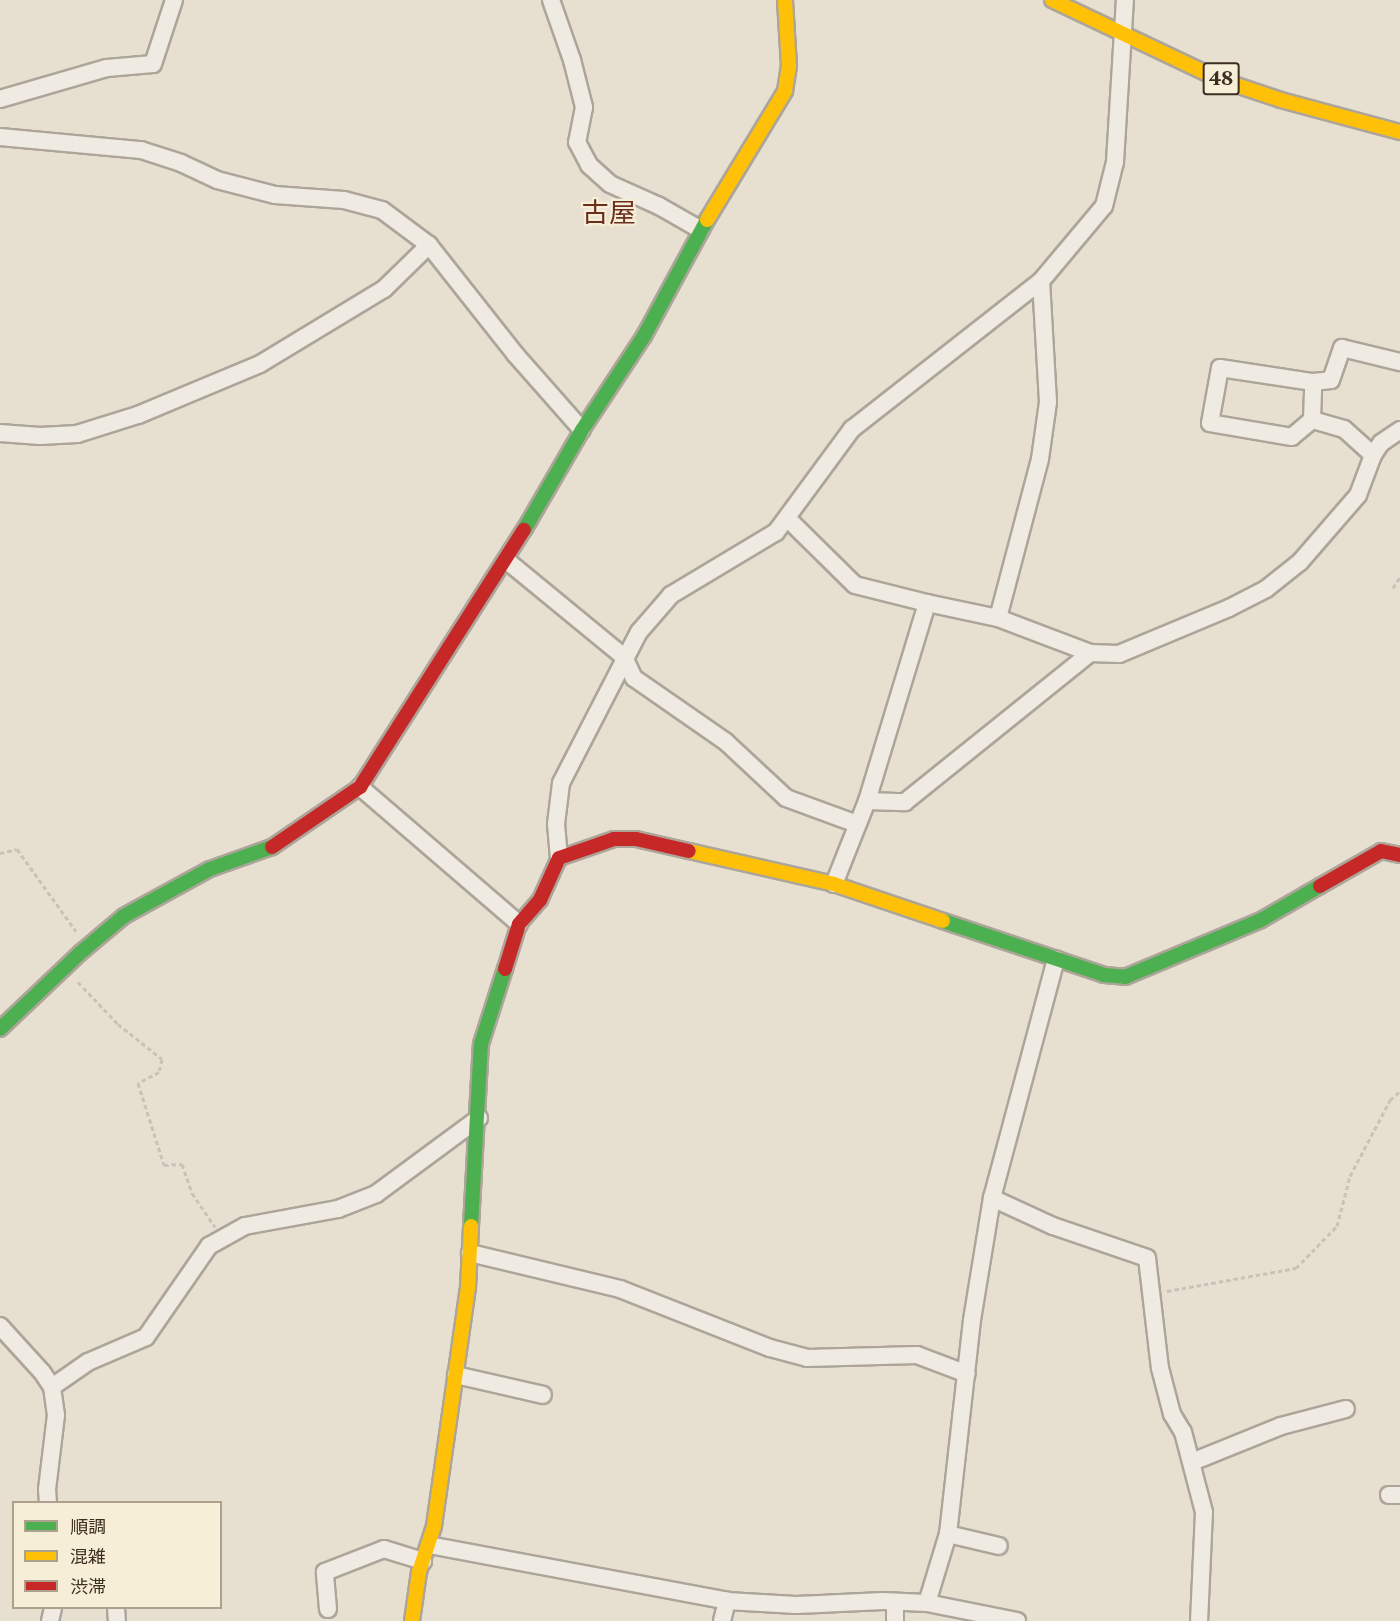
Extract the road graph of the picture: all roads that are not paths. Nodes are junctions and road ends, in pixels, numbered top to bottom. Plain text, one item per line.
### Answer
1 (174, 0) edge
2 (551, 0) edge
3 (785, 0) edge
4 (1052, 0) edge
5 (1125, 0) edge
6 (1122, 33) junction
7 (0, 99) edge
8 (1399, 128) edge
9 (0, 137) edge
10 (701, 230) junction
11 (429, 245) junction
12 (1041, 281) junction
13 (1400, 362) edge
14 (1313, 382) junction
15 (1312, 420) junction
16 (582, 430) junction
17 (1400, 430) edge
18 (0, 433) edge
19 (1373, 454) junction
20 (786, 518) junction
21 (506, 560) junction
22 (927, 603) junction
23 (998, 618) junction
24 (1090, 653) junction
25 (624, 657) junction
26 (360, 787) junction
27 (867, 801) junction
28 (857, 824) junction
29 (1400, 855) edge
30 (559, 858) junction
31 (834, 884) junction
32 (519, 924) junction
33 (1056, 959) junction
34 (0, 1029) edge
35 (478, 1118) junction
36 (992, 1198) junction
37 (470, 1253) junction
38 (0, 1326) edge
39 (456, 1374) junction
40 (967, 1374) junction
41 (52, 1387) junction
42 (543, 1395) dead end
43 (1346, 1409) dead end
44 (1192, 1462) junction
45 (48, 1501) edge
46 (948, 1534) junction
47 (999, 1546) dead end
48 (426, 1553) junction
49 (727, 1601) junction
50 (895, 1602) junction
51 (927, 1603) junction
52 (328, 1609) dead end
53 (980, 1617) edge
54 (411, 1621) edge
55 (722, 1621) edge
56 (895, 1621) edge
57 (1017, 1621) edge
58 (1199, 1621) edge

1 - 7 street
2 - 10 street
3 - 10 street
4 - 6 street, 48
5 - 6 street
6 - 8 street, 48
6 - 12 street
9 - 11 street
10 - 16 street
11 - 16 street
11 - 18 street
12 - 20 street
12 - 23 street
13 - 14 street
14 - 15 street
14 - 15 street
15 - 19 street
16 - 21 street
17 - 19 street
19 - 24 street
20 - 22 street
20 - 25 street
21 - 25 street
21 - 26 street
22 - 23 street
22 - 27 street
23 - 24 street
24 - 27 street
25 - 28 street
25 - 30 street
26 - 32 street
26 - 34 street
27 - 28 street
28 - 31 street
29 - 33 street
30 - 31 street
30 - 32 street
31 - 33 street
32 - 35 street
33 - 36 street
35 - 37 street
35 - 41 street
36 - 40 street
36 - 44 street
37 - 39 street
37 - 40 street
38 - 41 street
39 - 42 street
39 - 48 street
40 - 46 street
41 - 45 street
43 - 44 street
44 - 58 street
46 - 47 street
46 - 51 street
48 - 49 street
48 - 52 street
48 - 54 street
49 - 50 street
49 - 55 street
50 - 51 street
50 - 56 street
51 - 53 street
53 - 57 street

